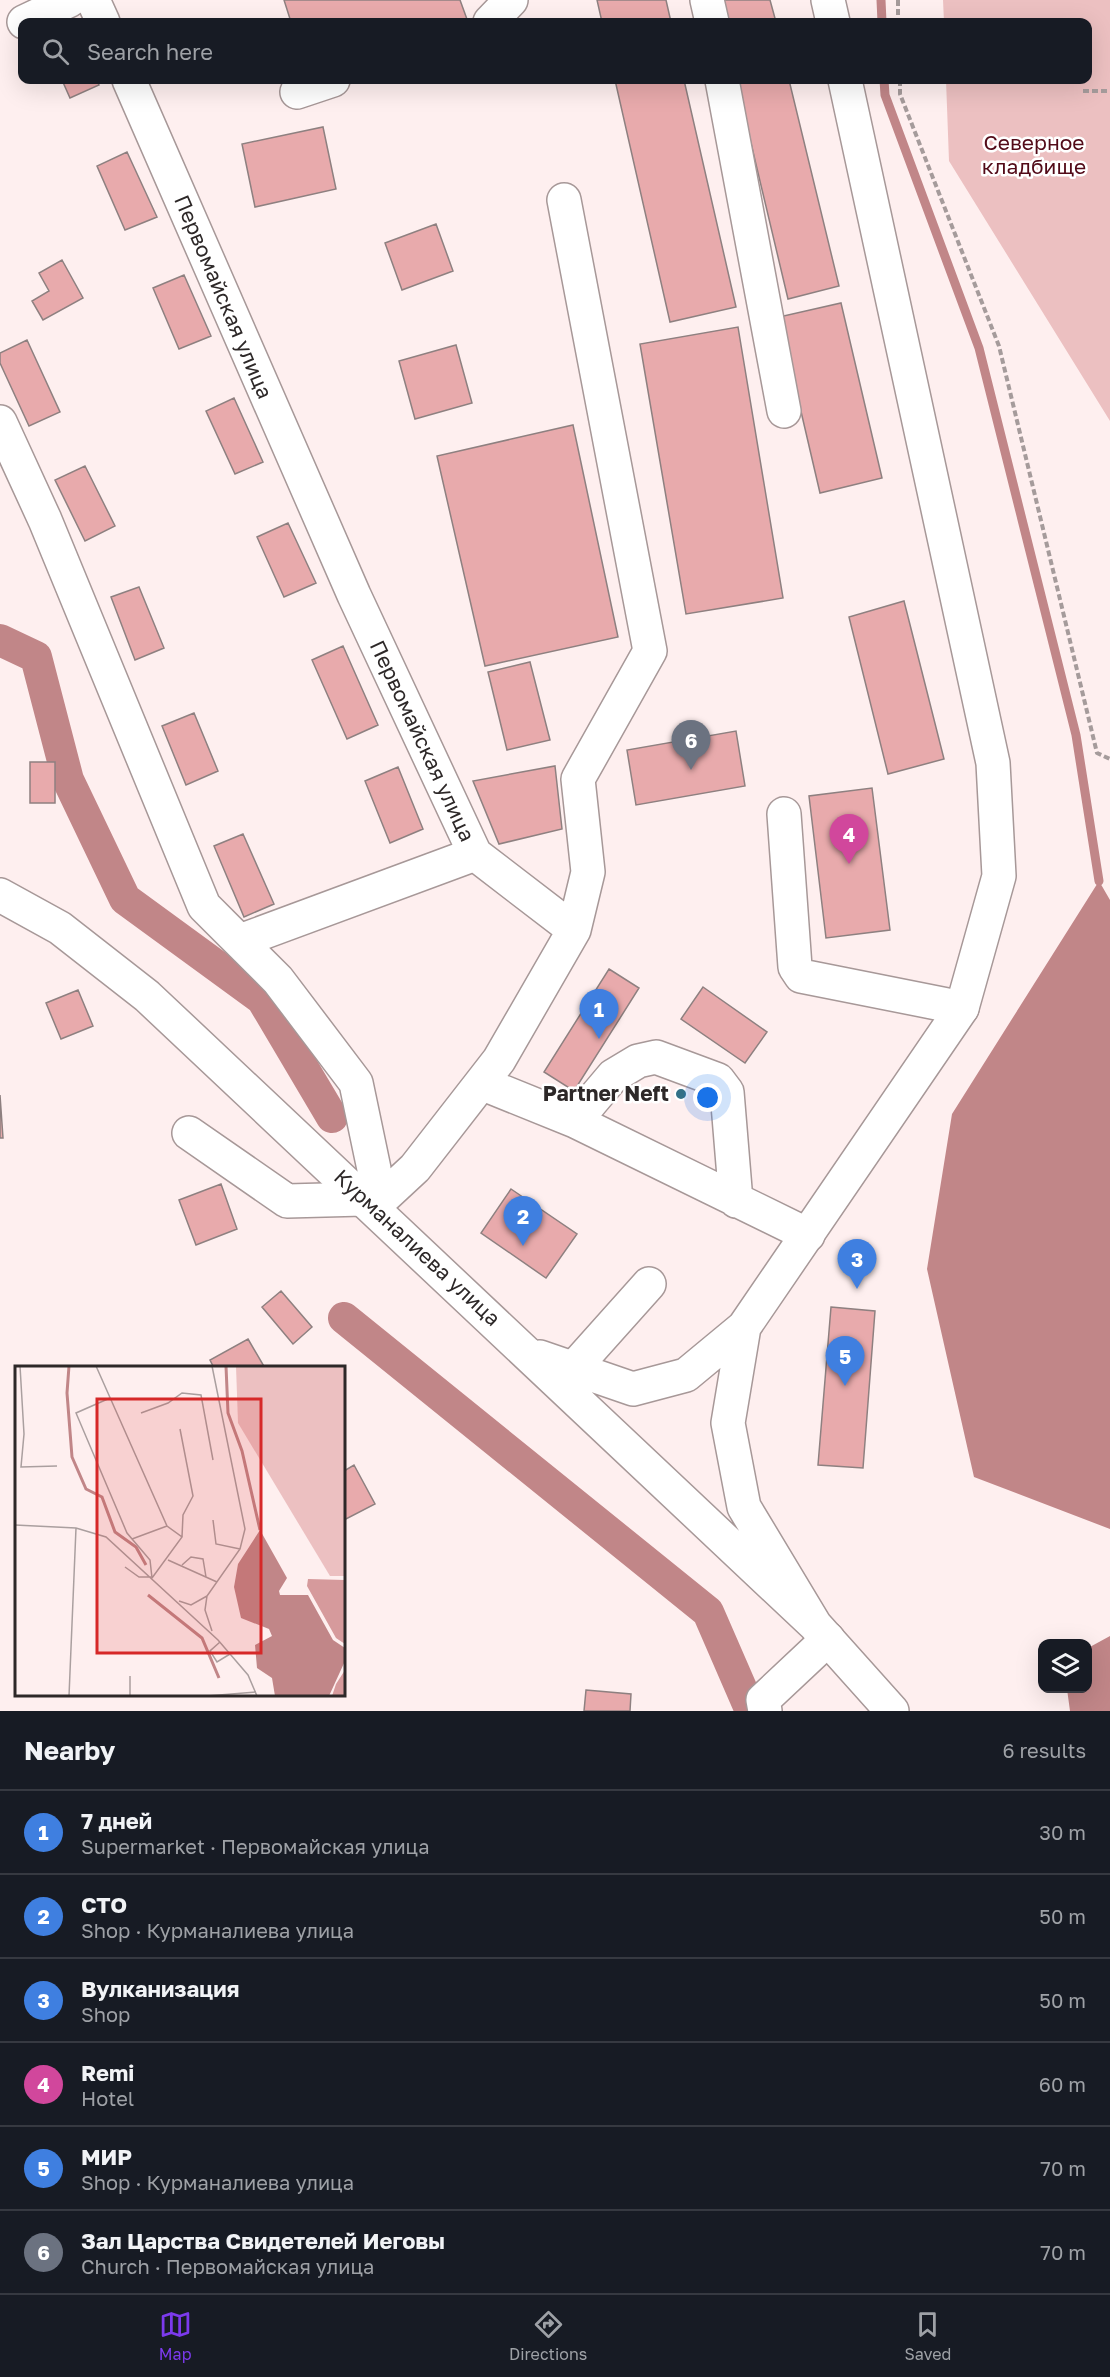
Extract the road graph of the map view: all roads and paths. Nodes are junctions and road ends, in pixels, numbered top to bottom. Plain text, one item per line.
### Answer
1 (70, 0) edge
2 (93, 0) edge
3 (511, 0) edge
4 (707, 0) edge
5 (828, 0) edge
6 (898, 0) edge
7 (33, 18) edge
8 (101, 18) edge
9 (494, 18) edge
10 (711, 18) edge
11 (831, 18) edge
12 (898, 18) edge
13 (18, 25) edge
14 (0, 34) edge
15 (131, 84) edge
16 (321, 84) edge
17 (723, 84) edge
18 (846, 84) edge
19 (900, 84) edge
20 (1083, 91) dead end
21 (1110, 91) edge
22 (297, 92) dead end
23 (564, 200) dead end
24 (784, 411) dead end
25 (0, 422) edge
26 (1110, 759) edge
27 (784, 814) dead end
28 (475, 854) junction
29 (0, 895) edge
30 (574, 930) junction
31 (240, 941) junction
32 (963, 1008) junction
33 (481, 1083) junction
34 (575, 1121) junction
35 (189, 1133) dead end
36 (736, 1201) junction
37 (368, 1203) junction
38 (808, 1235) junction
39 (649, 1284) dead end
40 (744, 1327) junction
41 (530, 1354) junction
42 (573, 1369) junction
43 (822, 1632) junction
44 (765, 1711) edge
45 (892, 1711) edge

1 - 7 main road
2 - 8 main road
3 - 9 main road
4 - 10 main road
5 - 11 main road
6 - 12 path
13 - 14 main road
15 - 28 main road, Первомайская улица
16 - 22 main road
17 - 24 main road
18 - 32 main road
19 - 26 path
20 - 21 path
23 - 30 main road
25 - 31 main road
27 - 32 main road
28 - 30 main road, Первомайская улица
28 - 31 main road
29 - 37 main road, Курманалиева улица
30 - 33 main road
31 - 37 main road
32 - 38 main road
33 - 34 main road
33 - 37 main road
34 - 36 main road
34 - 36 main road
35 - 37 main road
36 - 38 main road
37 - 41 main road, Курманалиева улица
38 - 40 main road
39 - 42 main road
40 - 42 main road
40 - 43 main road
41 - 42 main road
41 - 43 main road, Курманалиева улица
43 - 44 main road
43 - 45 main road

